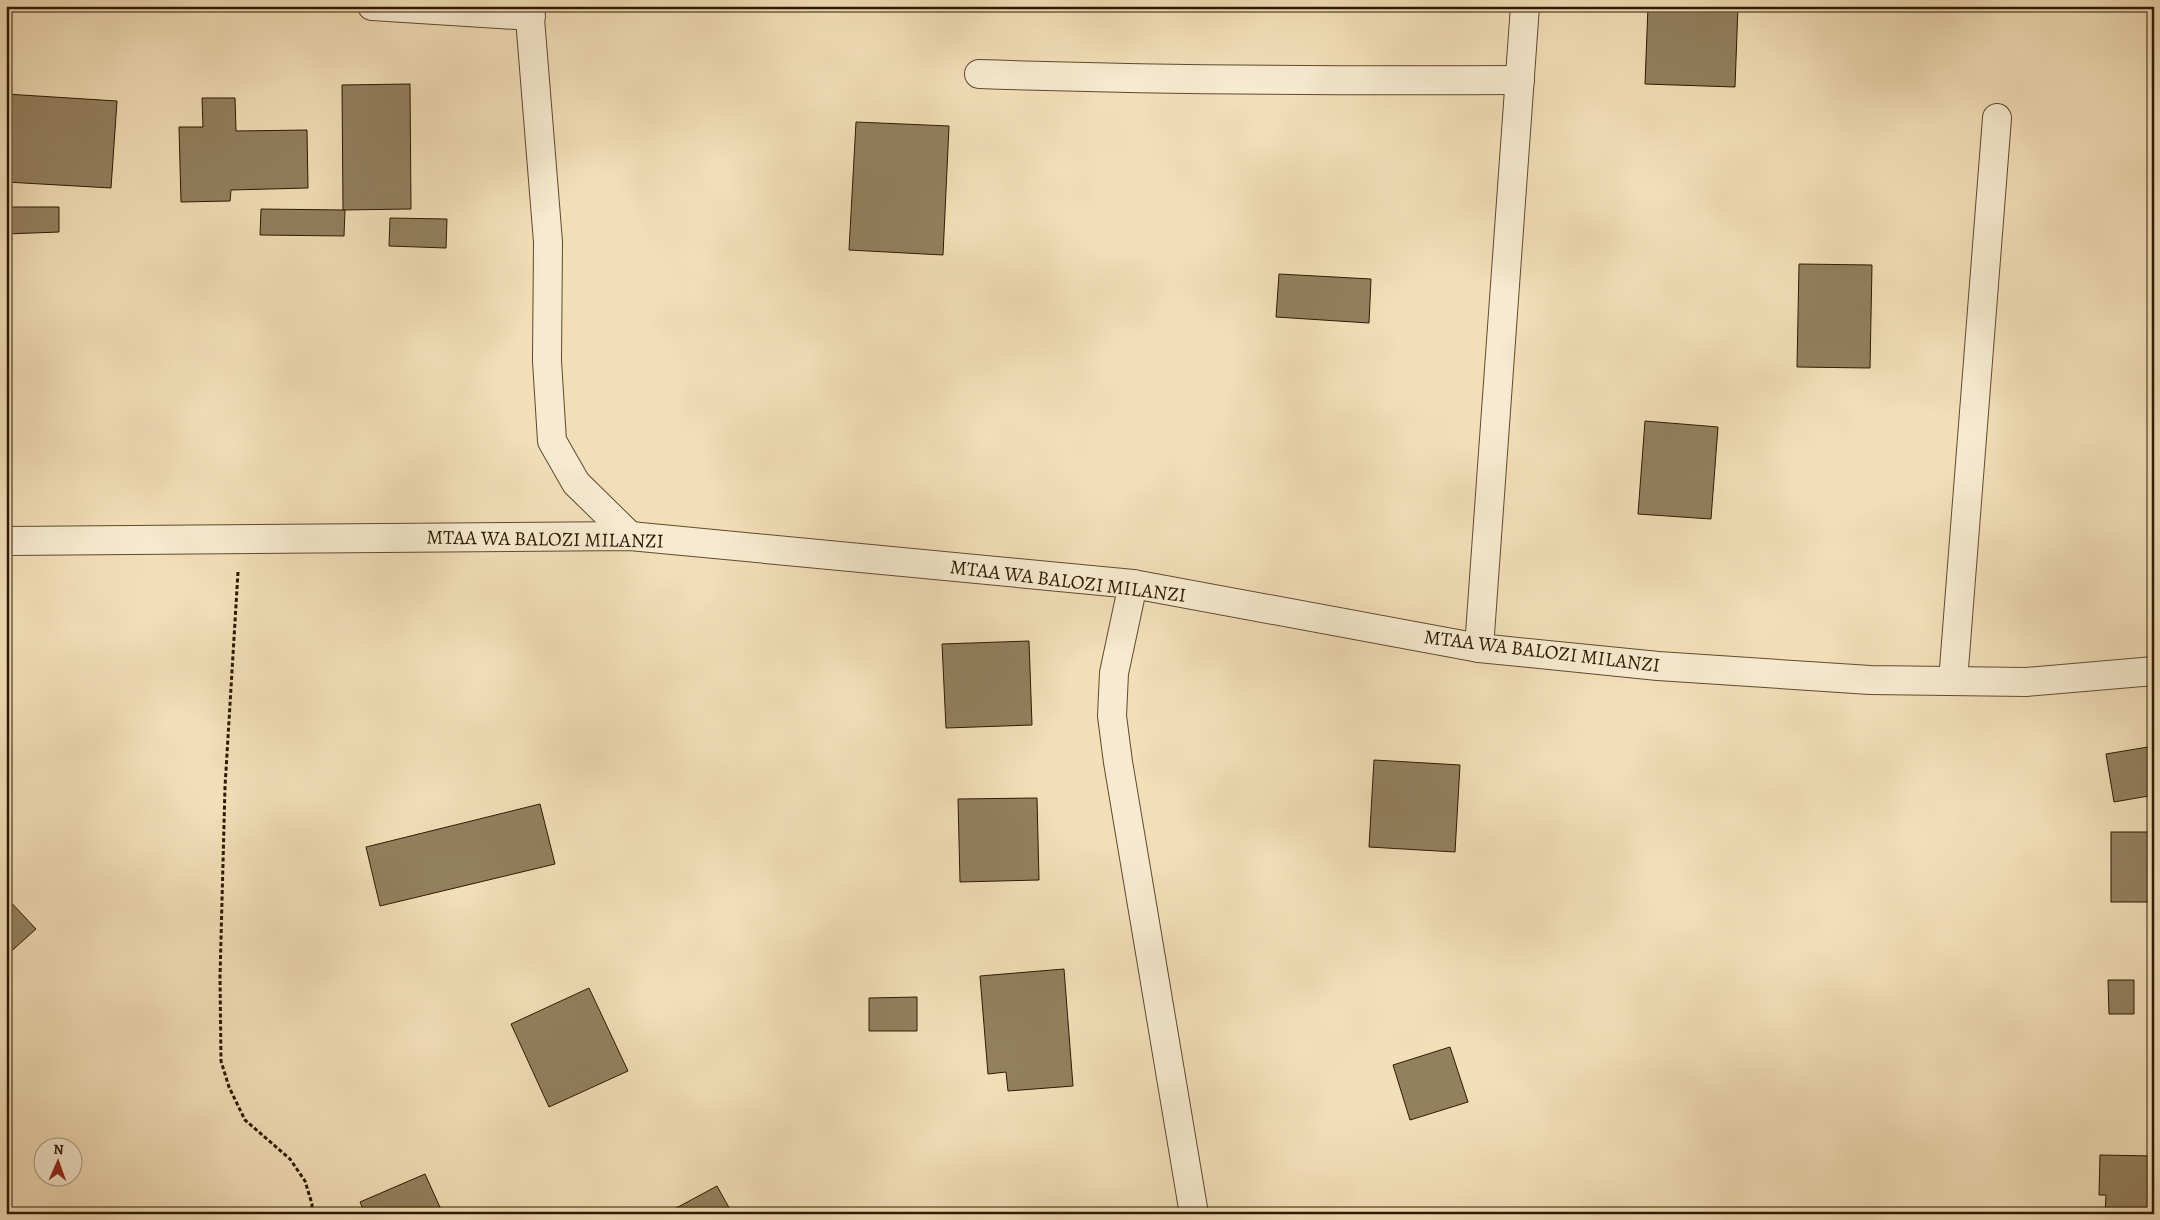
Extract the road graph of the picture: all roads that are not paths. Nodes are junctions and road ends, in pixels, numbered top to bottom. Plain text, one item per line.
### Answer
1 (372, 6) edge
2 (1525, 6) edge
3 (530, 11) edge
4 (980, 74) dead end
5 (1520, 80) junction
6 (1997, 118) dead end
7 (630, 536) junction
8 (6, 541) edge
9 (1134, 584) junction
10 (1479, 648) junction
11 (2154, 671) edge
12 (1953, 681) junction
13 (1194, 1214) edge

1 - 3 street
2 - 5 street
3 - 7 street
4 - 5 street
5 - 10 street
6 - 12 street
7 - 8 street, MTAA WA BALOZI MILANZI
7 - 9 street, MTAA WA BALOZI MILANZI
9 - 10 street, MTAA WA BALOZI MILANZI
9 - 13 street
10 - 12 street, MTAA WA BALOZI MILANZI
11 - 12 street, MTAA WA BALOZI MILANZI

